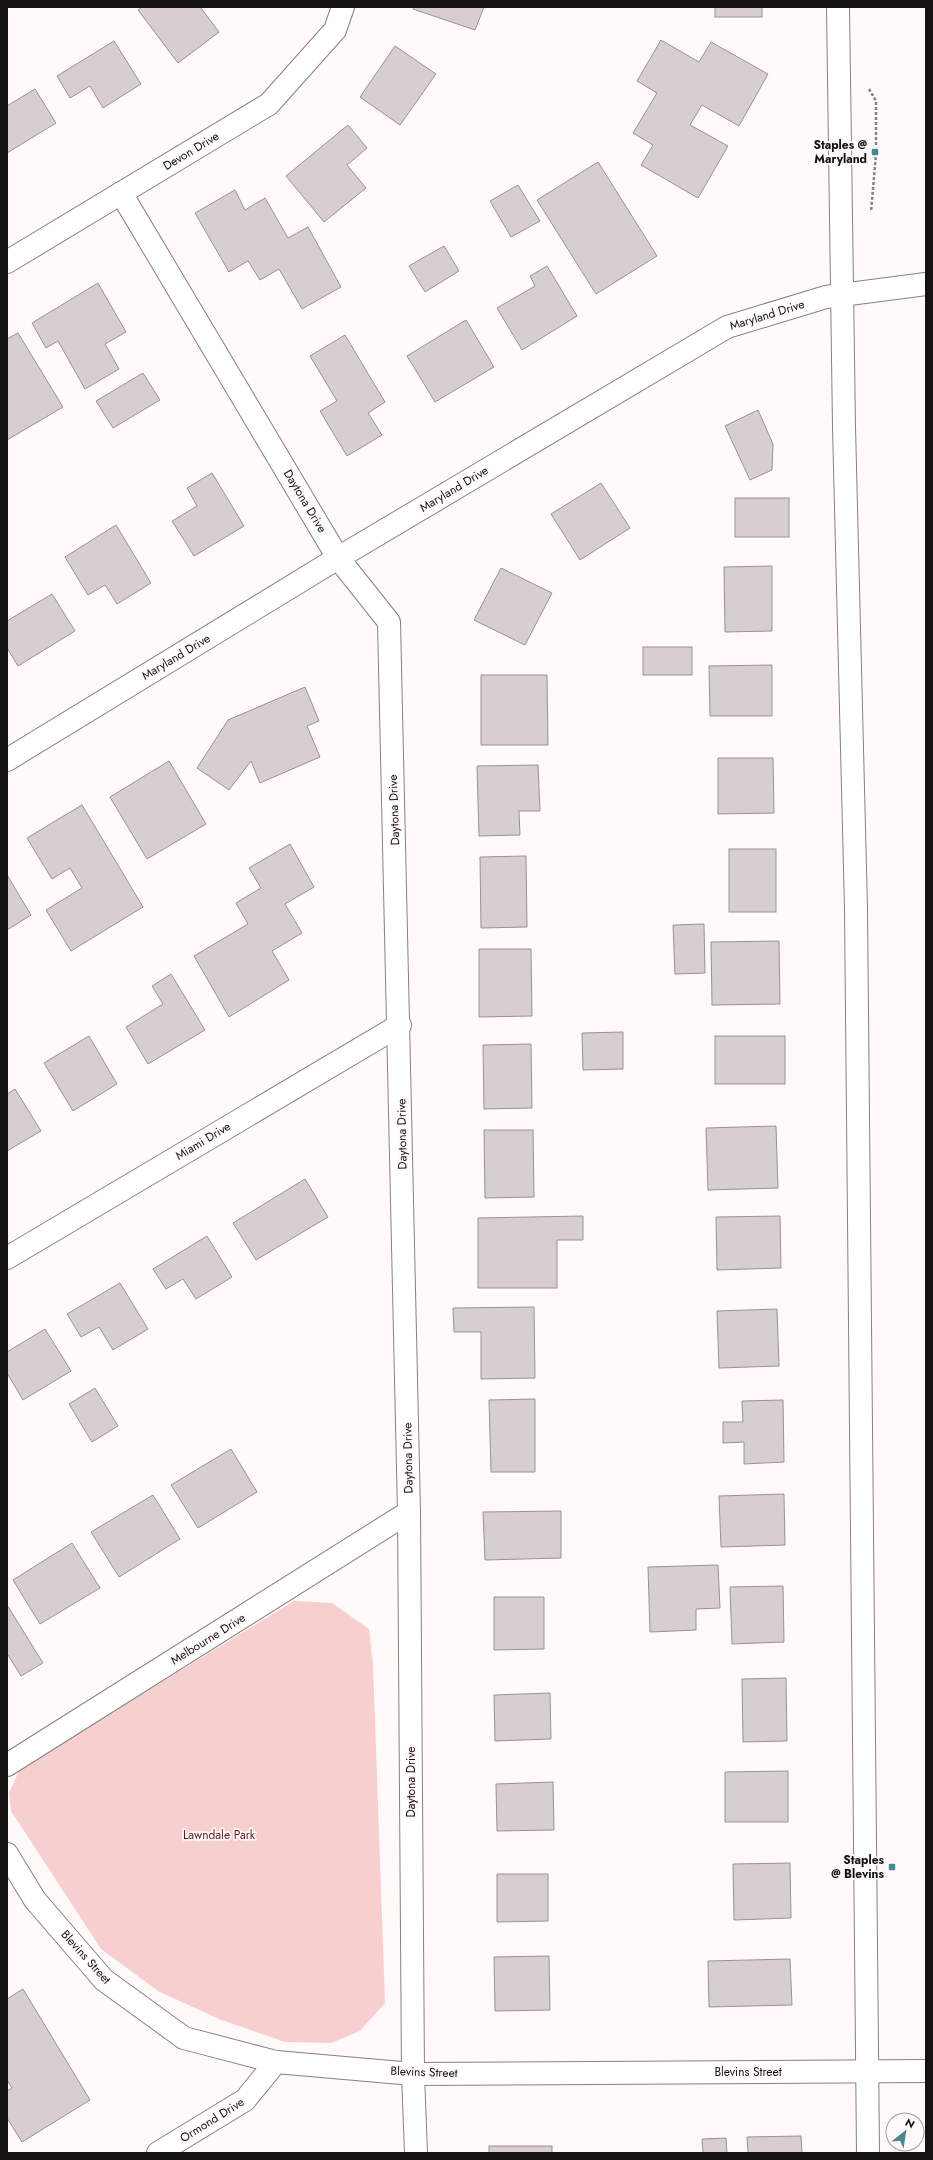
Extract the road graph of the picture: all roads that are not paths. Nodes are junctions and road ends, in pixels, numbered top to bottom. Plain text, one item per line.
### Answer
1 (343, 7) edge
2 (838, 7) edge
3 (121, 193) junction
4 (7, 262) edge
5 (926, 284) edge
6 (842, 295) junction
7 (338, 558) junction
8 (7, 760) edge
9 (400, 1025) junction
10 (7, 1258) edge
11 (409, 1512) junction
12 (7, 1765) edge
13 (7, 1854) edge
14 (276, 2062) junction
15 (926, 2071) edge
16 (867, 2072) junction
17 (413, 2074) junction
18 (158, 2153) edge
19 (416, 2153) edge
20 (868, 2153) edge

1 - 3 street, Devon Drive
2 - 6 street
3 - 4 street, Devon Drive
3 - 7 street, Daytona Drive
5 - 6 street, Maryland Drive
6 - 7 street, Maryland Drive
6 - 16 street
7 - 8 street, Maryland Drive
7 - 9 street, Daytona Drive
9 - 10 street, Miami Drive
9 - 11 street, Daytona Drive
11 - 12 street, Melbourne Drive
11 - 17 street, Daytona Drive
13 - 14 street, Blevins Street
14 - 17 street, Blevins Street
14 - 18 street, Ormond Drive
15 - 16 street, Blevins Street
16 - 17 street, Blevins Street
16 - 20 street
17 - 19 street, Daytona Drive

